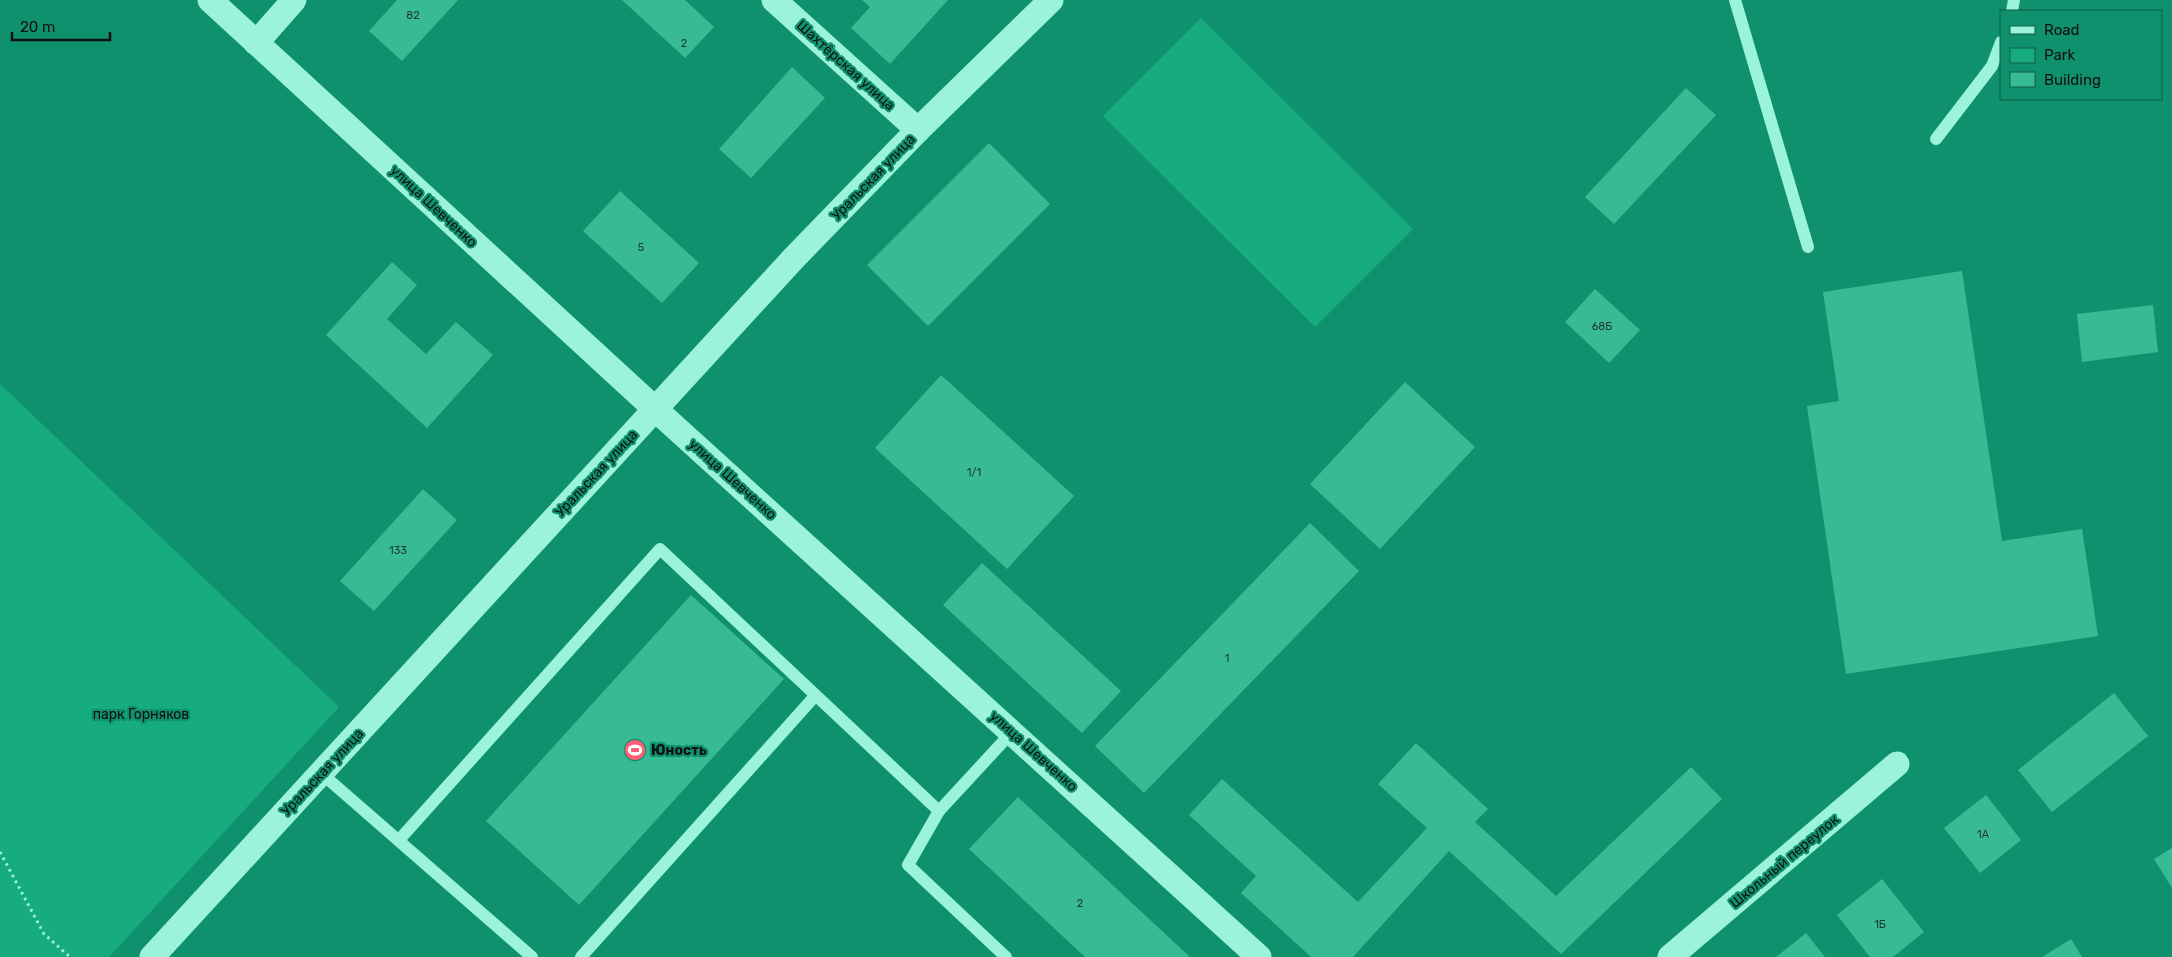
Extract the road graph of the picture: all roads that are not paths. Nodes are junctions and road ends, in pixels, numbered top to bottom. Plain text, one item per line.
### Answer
1 (210, 0) edge
2 (294, 0) edge
3 (774, 0) edge
4 (1051, 0) edge
5 (1735, 0) edge
6 (256, 43) junction
7 (2000, 45) edge
8 (918, 130) junction
9 (1936, 139) dead end
10 (1808, 248) dead end
11 (655, 409) junction
12 (815, 696) junction
13 (1012, 732) junction
14 (1897, 764) dead end
15 (321, 773) junction
16 (939, 811) junction
17 (399, 840) junction
18 (152, 957) edge
19 (532, 957) edge
20 (581, 957) edge
21 (1006, 957) edge
22 (1259, 957) edge
23 (1670, 957) edge

1 - 6 street, улица Шевченко
2 - 6 street
3 - 8 street, Шахтёрская улица
4 - 8 street, Уральская улица
5 - 10 lane
6 - 11 street, улица Шевченко
7 - 9 lane
8 - 11 street, Уральская улица
11 - 13 street, улица Шевченко
11 - 15 street, Уральская улица
12 - 16 lane
12 - 17 lane
12 - 20 lane
13 - 16 lane
13 - 22 street, улица Шевченко
14 - 23 street, Школьный переулок
15 - 17 lane
15 - 18 street, Уральская улица
16 - 21 lane
17 - 19 lane

